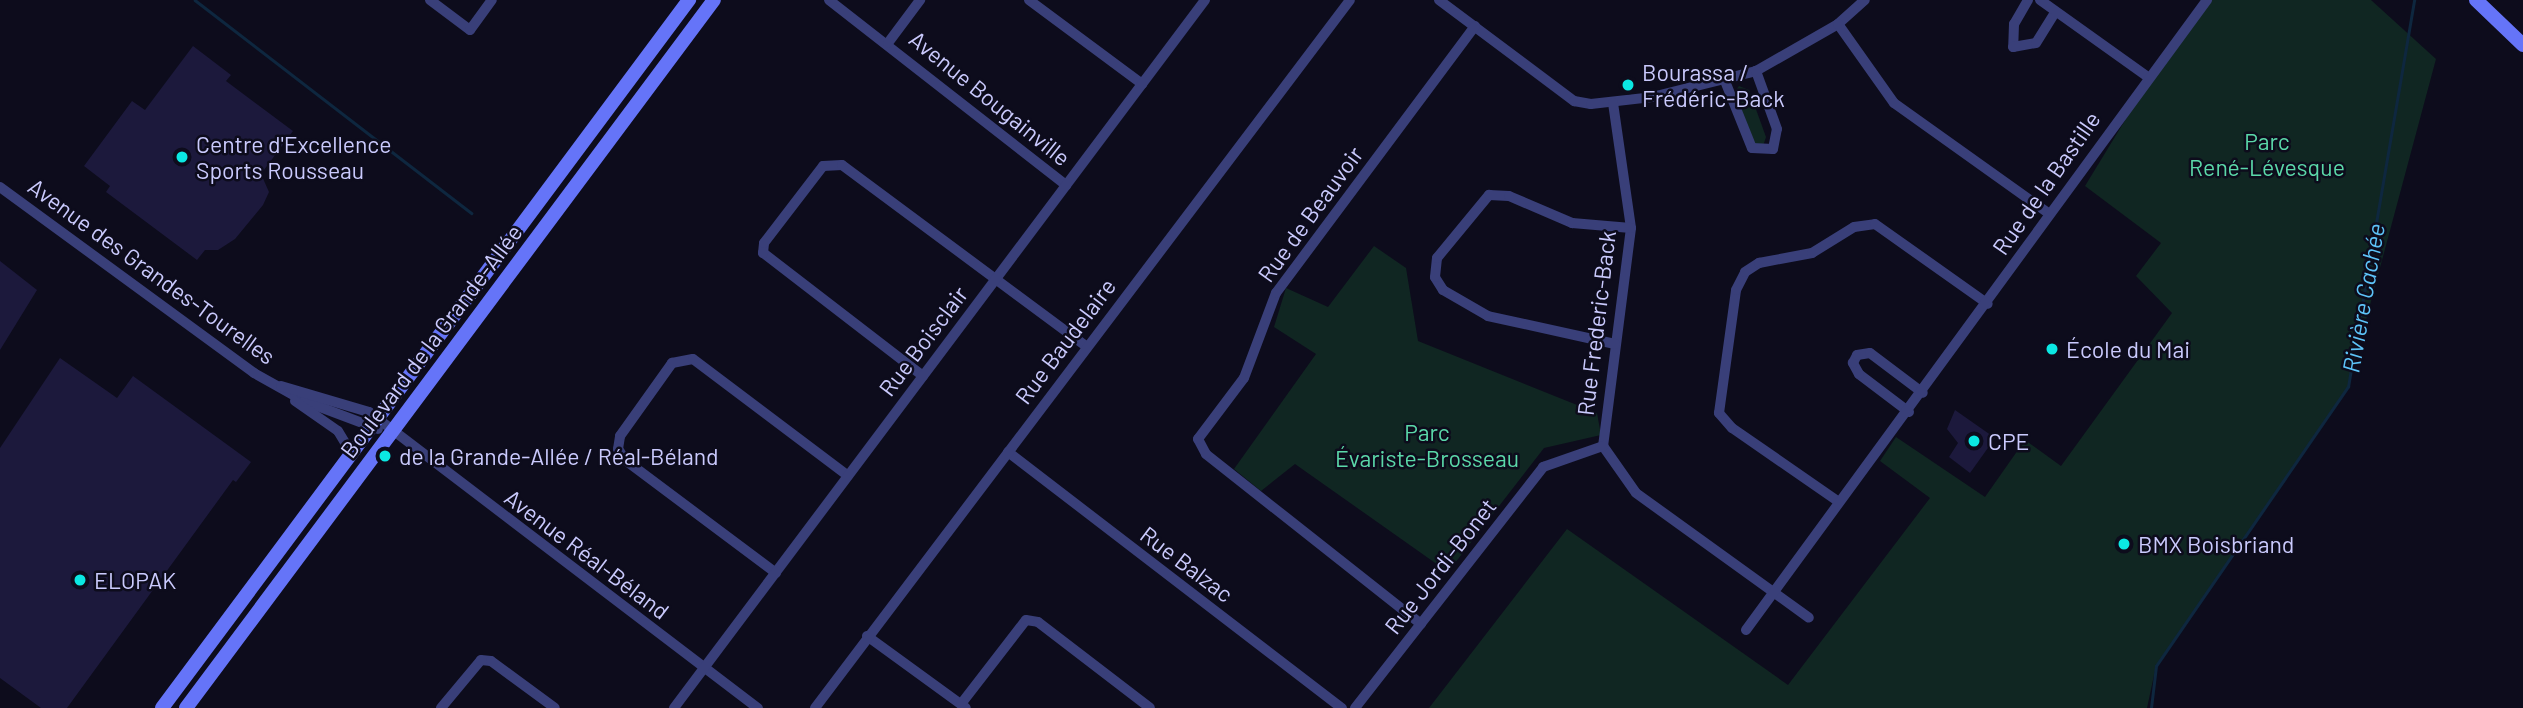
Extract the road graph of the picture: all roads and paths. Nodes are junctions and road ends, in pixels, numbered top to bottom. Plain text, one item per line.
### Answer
1 (430, 0) edge
2 (492, 0) edge
3 (689, 0) edge
4 (714, 0) edge
5 (828, 0) edge
6 (919, 0) edge
7 (1029, 0) edge
8 (1205, 0) edge
9 (1349, 0) edge
10 (1439, 0) edge
11 (1864, 0) edge
12 (2028, 0) edge
13 (2040, 0) edge
14 (2207, 0) edge
15 (2476, 0) edge
16 (2055, 12) junction
17 (1838, 24) junction
18 (1475, 26) junction
19 (888, 43) junction
20 (2523, 45) edge
21 (1756, 71) junction
22 (2148, 77) junction
23 (1725, 81) junction
24 (1142, 84) junction
25 (1613, 103) junction
26 (1066, 185) junction
27 (0, 187) edge
28 (2048, 213) junction
29 (1631, 228) junction
30 (996, 279) junction
31 (1988, 304) junction
32 (1615, 344) junction
33 (1087, 347) junction
34 (923, 376) junction
35 (281, 386) junction
36 (1923, 393) junction
37 (1909, 412) junction
38 (374, 423) junction
39 (391, 433) junction
40 (1603, 446) junction
41 (1008, 452) junction
42 (351, 453) junction
43 (848, 476) junction
44 (1839, 502) junction
45 (776, 573) junction
46 (1773, 592) junction
47 (1809, 618) dead end
48 (1421, 624) junction
49 (1746, 630) dead end
50 (867, 636) junction
51 (704, 667) junction
52 (963, 706) edge
53 (162, 708) edge
54 (186, 708) edge
55 (441, 708) edge
56 (555, 708) edge
57 (674, 708) edge
58 (758, 708) edge
59 (815, 708) edge
60 (1150, 708) edge
61 (1342, 708) edge
62 (1355, 708) edge

1 - 2 street
3 - 38 street, Boulevard de la Grande-Allée
4 - 39 street, Boulevard de la Grande-Allée
5 - 19 street, Avenue Bougainville
6 - 19 street, Avenue Bougainville
7 - 24 street
8 - 24 street, Rue Boisclair
9 - 33 street, Rue Baudelaire
10 - 18 street
11 - 17 street
12 - 16 street
13 - 16 street
14 - 22 street, Rue de la Bastille
15 - 20 street
16 - 22 street
17 - 21 street
17 - 28 street
18 - 25 street
18 - 48 street, Rue de Beauvoir
19 - 26 street, Avenue Bougainville
21 - 23 street
21 - 23 street
22 - 28 street, Rue de la Bastille
23 - 25 street
24 - 26 street, Rue Boisclair
25 - 29 street, Rue Frederic-Back
26 - 30 street, Rue Boisclair
27 - 35 street, Avenue des Grandes-Tourelles
28 - 31 street, Rue de la Bastille
29 - 32 street, Rue Frederic-Back
29 - 32 street
30 - 33 street
30 - 34 street, Rue Boisclair
30 - 34 street
31 - 36 street, Rue de la Bastille
31 - 44 street
32 - 40 street, Rue Frederic-Back
33 - 41 street, Rue Baudelaire
34 - 43 street, Rue Boisclair
35 - 38 street, Avenue des Grandes-Tourelles
35 - 42 street, Avenue des Grandes-Tourelles
36 - 37 street, Rue de la Bastille
36 - 37 street
37 - 44 street, Rue de la Bastille
38 - 39 street, Avenue Réal-Béland
38 - 42 street, Boulevard de la Grande-Allée
39 - 51 street, Avenue Réal-Béland
39 - 54 street, Boulevard de la Grande-Allée
40 - 46 street, Rue Frederic-Back
40 - 48 street, Rue Jordi-Bonet
41 - 50 street, Rue Baudelaire
41 - 61 street, Rue Balzac
42 - 53 street, Boulevard de la Grande-Allée
43 - 45 street, Rue Boisclair
43 - 45 street
44 - 46 street, Rue de la Bastille
45 - 51 street, Rue Boisclair
46 - 47 street, Rue Frederic-Back
46 - 49 street, Rue de la Bastille
48 - 62 street, Rue Jordi-Bonet
50 - 52 street
50 - 59 street, Rue Baudelaire
51 - 57 street, Rue Boisclair
51 - 58 street, Avenue Réal-Béland
52 - 60 street
55 - 56 street

